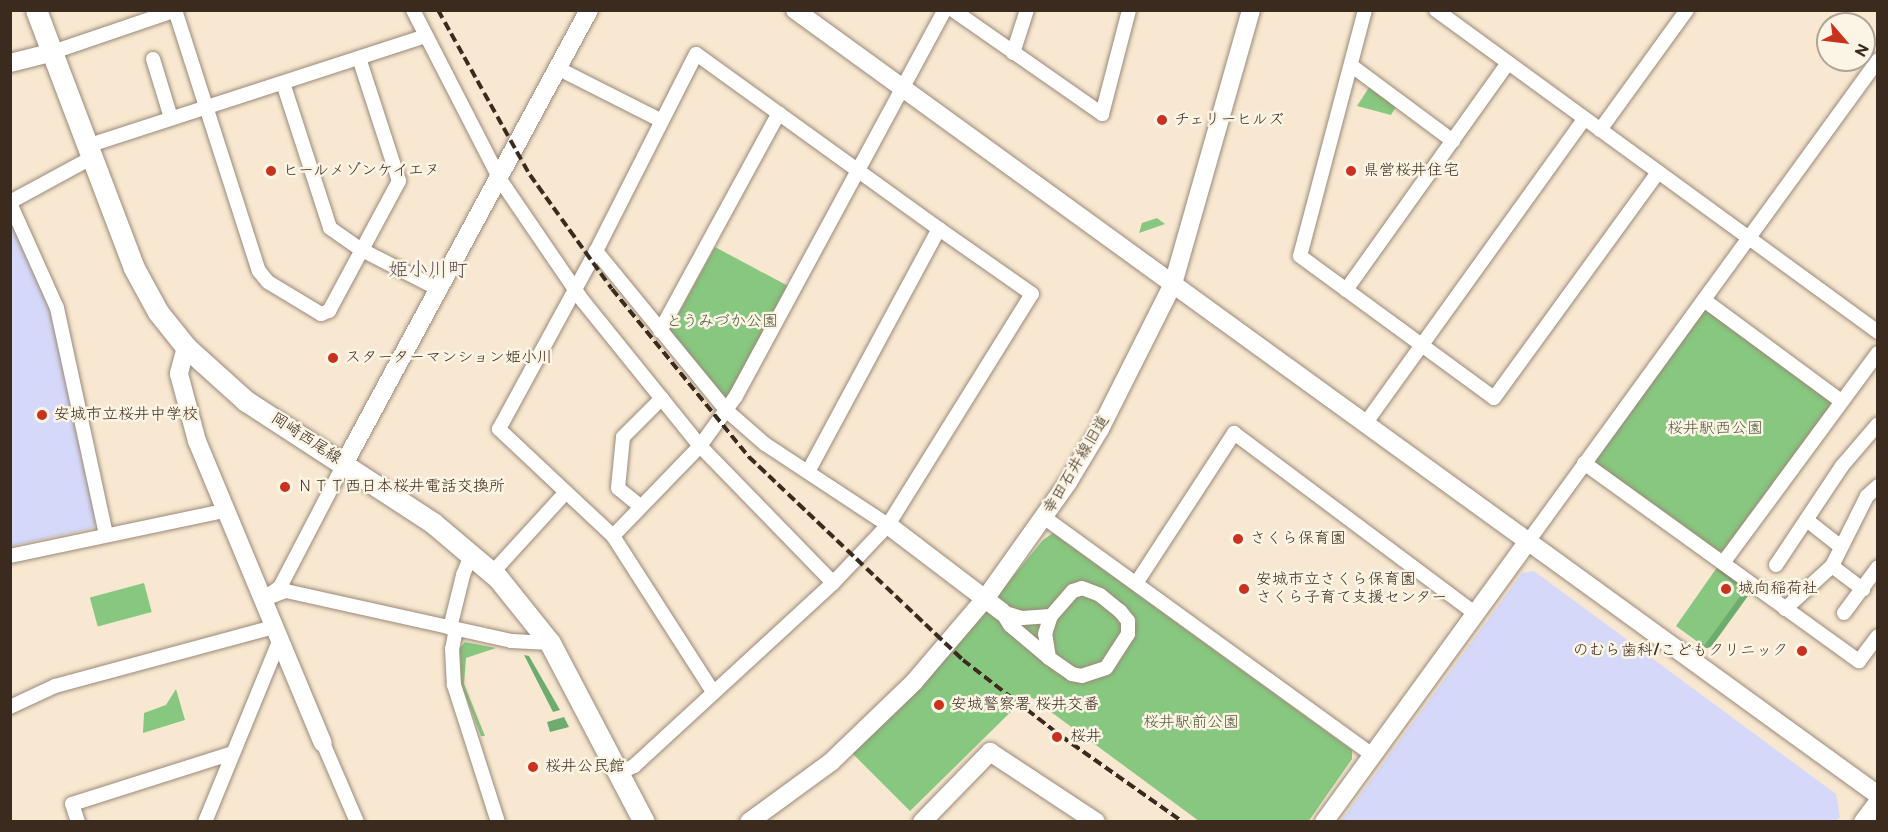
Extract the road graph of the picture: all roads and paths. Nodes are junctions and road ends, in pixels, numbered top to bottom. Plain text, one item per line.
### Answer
1 (36, 10) edge
2 (413, 10) edge
3 (589, 10) edge
4 (795, 10) edge
5 (945, 10) edge
6 (953, 10) edge
7 (1027, 10) edge
8 (1129, 10) edge
9 (1251, 10) edge
10 (1365, 10) edge
11 (1436, 10) edge
12 (1687, 10) edge
13 (175, 11) edge
14 (425, 36) junction
15 (50, 53) junction
16 (1013, 53) junction
17 (359, 58) junction
18 (153, 59) dead end
19 (1878, 60) edge
20 (10, 63) edge
21 (1508, 63) junction
22 (1352, 66) junction
23 (559, 69) junction
24 (283, 82) junction
25 (903, 88) junction
26 (206, 107) junction
27 (779, 113) junction
28 (171, 118) junction
29 (1584, 119) junction
30 (662, 120) junction
31 (1600, 130) junction
32 (1453, 141) junction
33 (89, 152) junction
34 (859, 171) junction
35 (1658, 172) junction
36 (501, 181) junction
37 (10, 203) edge
38 (939, 229) junction
39 (1749, 237) junction
40 (362, 250) junction
41 (596, 251) junction
42 (1173, 284) junction
43 (575, 289) junction
44 (440, 290) junction
45 (1346, 290) junction
46 (1704, 300) junction
47 (660, 330) junction
48 (1878, 332) edge
49 (1422, 346) junction
50 (186, 347) junction
51 (1878, 353) edge
52 (662, 398) junction
53 (1841, 401) junction
54 (726, 410) junction
55 (1365, 424) junction
56 (1876, 430) edge
57 (700, 446) junction
58 (1584, 462) junction
59 (344, 464) junction
60 (809, 470) junction
61 (1878, 486) edge
62 (566, 492) junction
63 (640, 506) junction
64 (223, 512) junction
65 (1045, 518) junction
66 (1808, 521) junction
67 (888, 525) junction
68 (106, 535) junction
69 (613, 536) junction
70 (1527, 543) junction
71 (1841, 547) junction
72 (472, 553) junction
73 (10, 556) edge
74 (1723, 562) junction
75 (1776, 565) dead end
76 (1832, 566) junction
77 (1878, 567) edge
78 (493, 572) junction
79 (1137, 582) junction
80 (833, 583) junction
81 (1863, 589) junction
82 (985, 599) junction
83 (262, 600) junction
84 (1785, 609) junction
85 (1002, 612) junction
86 (1475, 613) junction
87 (1844, 613) dead end
88 (1052, 616) junction
89 (453, 628) junction
90 (276, 634) junction
91 (1878, 636) edge
92 (550, 643) junction
93 (1049, 658) junction
94 (713, 692) junction
95 (10, 707) edge
96 (323, 743) joint
97 (233, 753) junction
98 (1372, 755) junction
99 (619, 773) junction
100 (1878, 795) edge
101 (1878, 802) edge
102 (78, 822) edge
103 (205, 822) edge
104 (357, 822) edge
105 (498, 822) edge
106 (644, 822) edge
107 (749, 822) edge
108 (922, 822) edge
109 (1096, 822) edge
110 (1324, 822) edge
111 (1863, 822) edge

1 - 15 main road, 岡崎西尾線
2 - 14 street
3 - 23 street
4 - 25 street
5 - 25 street
6 - 16 street
7 - 16 street
8 - 16 street
9 - 42 street, 幸田石井線旧道
10 - 22 street
11 - 21 street
12 - 31 street
13 - 15 street
13 - 26 street
14 - 17 street
14 - 36 street
15 - 20 street
15 - 33 main road, 岡崎西尾線
17 - 24 street
17 - 40 street
18 - 28 street
19 - 39 street
21 - 29 street
21 - 32 street
22 - 32 street
22 - 45 street
23 - 30 street
23 - 36 street
24 - 26 street
24 - 40 street
25 - 34 street
25 - 42 street
26 - 28 street
26 - 40 street
27 - 30 street
27 - 34 street
27 - 47 street
28 - 33 street
29 - 31 street
29 - 49 street
30 - 41 street
31 - 35 street
32 - 45 street
33 - 37 street
33 - 50 main road, 岡崎西尾線
34 - 38 street
34 - 54 street
35 - 39 street
35 - 49 street
36 - 43 street
36 - 44 street
37 - 68 street
38 - 60 street
38 - 67 street
39 - 46 street
39 - 48 street
40 - 44 street
41 - 43 street
41 - 47 street
42 - 55 street
42 - 65 street, 幸田石井線旧道
43 - 52 street
43 - 62 street
44 - 59 street
45 - 49 street
46 - 53 street
46 - 58 street
47 - 54 street
49 - 55 street
50 - 59 main road, 岡崎西尾線
50 - 64 street
51 - 53 street
52 - 57 street
52 - 63 street
53 - 74 street
54 - 57 street
54 - 60 street
55 - 70 street
56 - 66 street
57 - 63 street
57 - 80 street
58 - 70 street
58 - 74 street
59 - 72 main road, 岡崎西尾線
59 - 83 street
60 - 67 street
61 - 71 street
62 - 69 street
62 - 78 street
63 - 69 street
64 - 68 street
64 - 83 street
65 - 79 street
65 - 82 street, 幸田石井線旧道
66 - 71 street
66 - 75 street
67 - 80 street
67 - 82 street
68 - 73 street
69 - 94 street
70 - 86 street
70 - 100 street
71 - 76 street
72 - 78 main road, 岡崎西尾線
72 - 89 street
74 - 84 street
76 - 81 street
76 - 84 street
77 - 81 street
78 - 92 main road, 岡崎西尾線
79 - 86 street
79 - 98 street
80 - 94 street
81 - 87 street
82 - 85 street
82 - 107 street, 幸田石井線旧道
83 - 89 street
83 - 90 street
84 - 91 street
85 - 88 street
85 - 93 street
86 - 98 street
88 - 93 street
88 - 93 street
89 - 92 street
89 - 105 street
90 - 95 street
90 - 96 street
90 - 97 street
92 - 99 main road, 岡崎西尾線
94 - 99 street
96 - 104 street
97 - 102 street
97 - 103 street
98 - 110 street
99 - 106 main road, 岡崎西尾線
101 - 111 street
108 - 109 street

